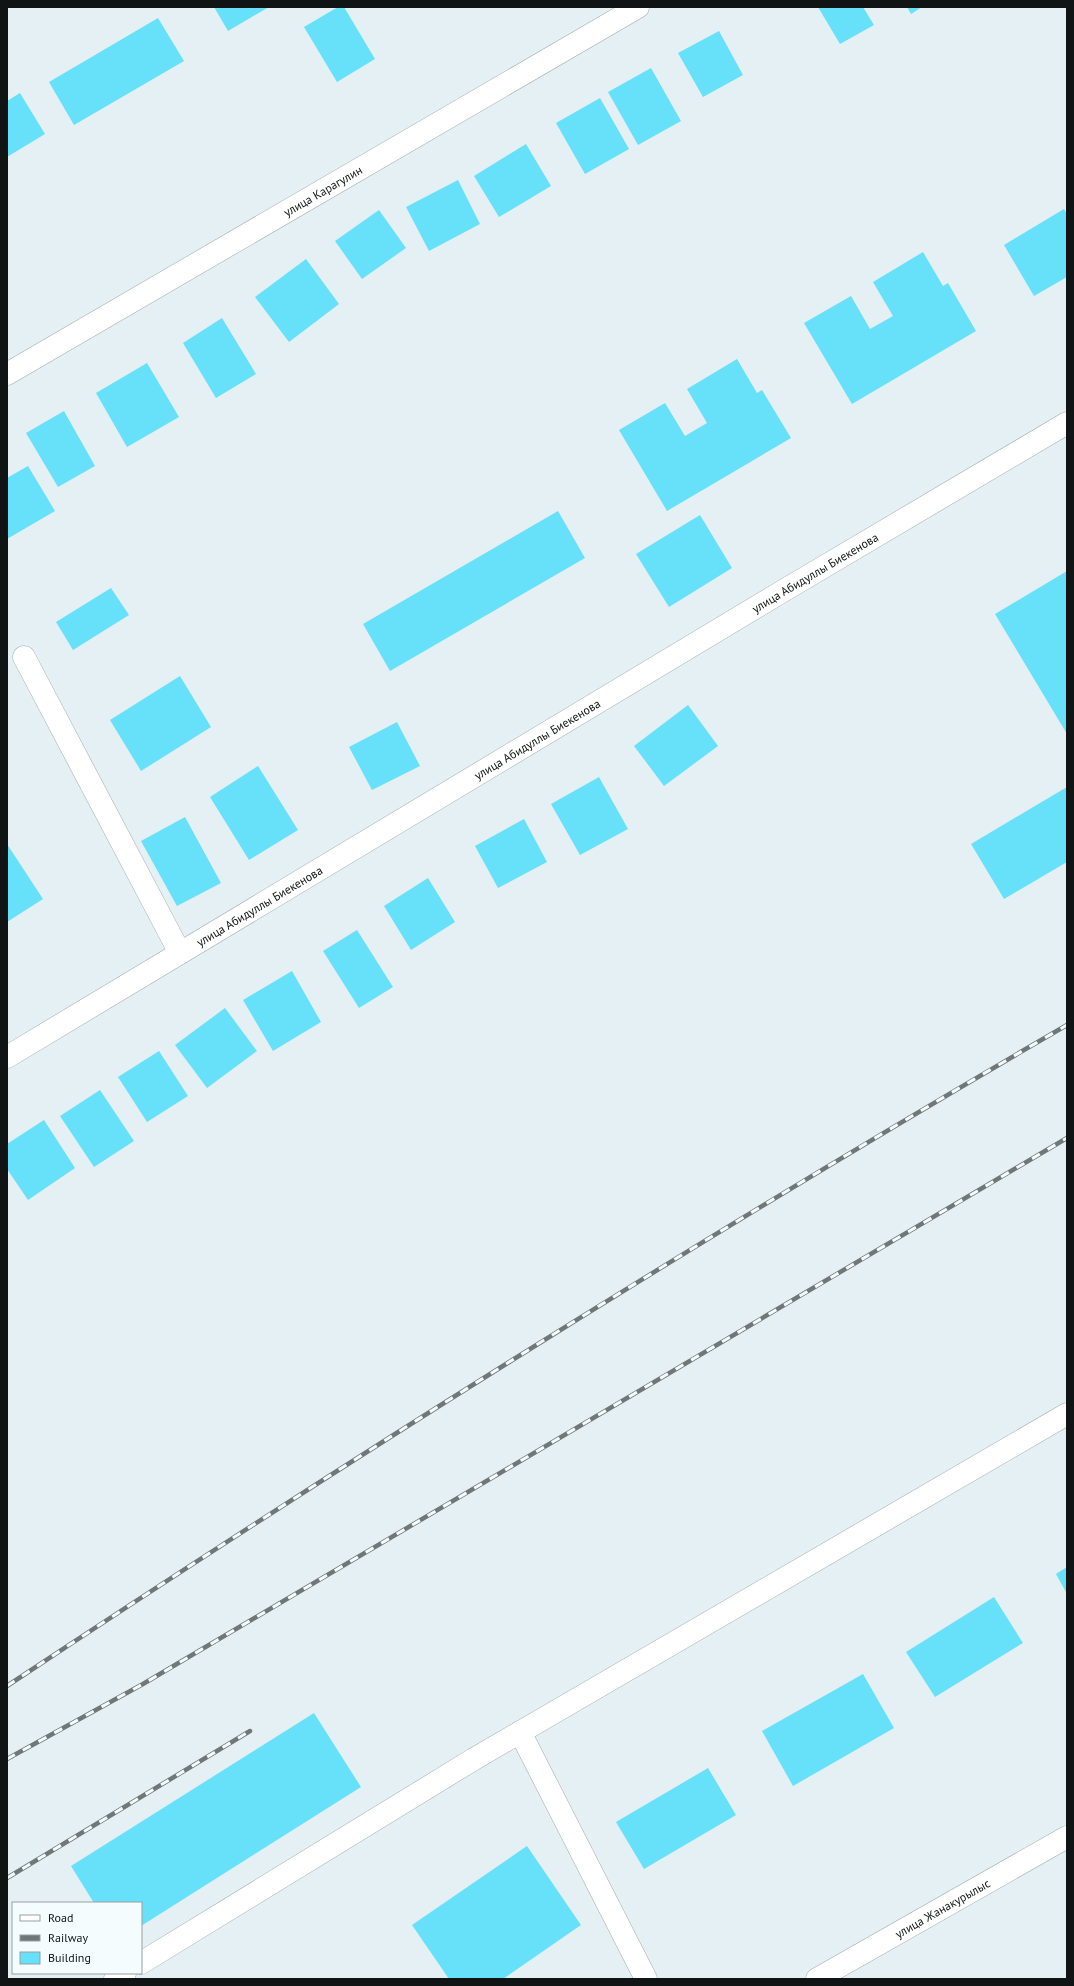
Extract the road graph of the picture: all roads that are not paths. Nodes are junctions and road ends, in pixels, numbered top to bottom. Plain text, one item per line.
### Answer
1 (638, 7) edge
2 (7, 374) edge
3 (1067, 423) edge
4 (24, 656) dead end
5 (180, 953) junction
6 (7, 1057) edge
7 (1067, 1414) edge
8 (520, 1732) junction
9 (1067, 1837) edge
10 (142, 1962) edge
11 (646, 1979) edge
12 (817, 1979) edge

1 - 2 street, улица Карагулин
3 - 5 street, улица Абидуллы Биекенова
4 - 5 street
5 - 6 street, улица Абидуллы Биекенова
7 - 8 street
8 - 10 street
8 - 11 street
9 - 12 street, улица Жанакурылыс

